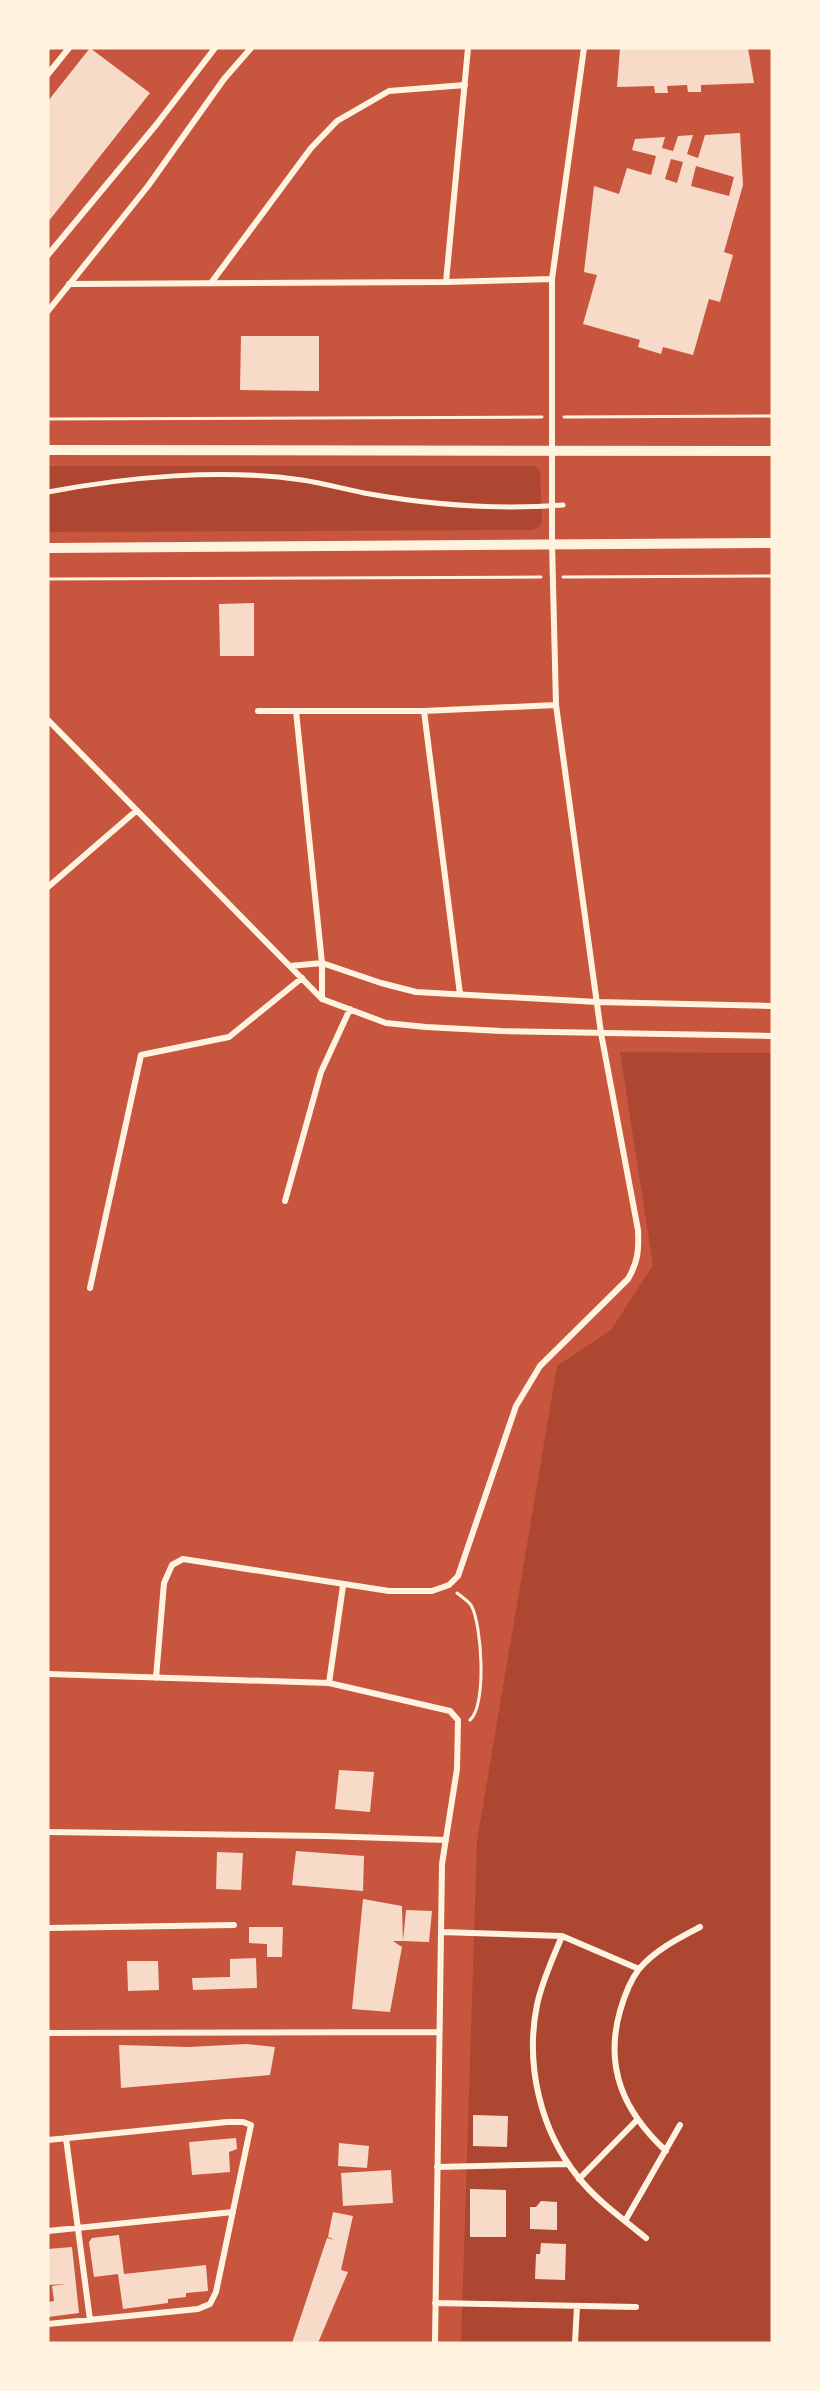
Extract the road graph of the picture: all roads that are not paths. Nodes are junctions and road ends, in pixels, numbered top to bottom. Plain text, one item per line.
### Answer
1 (69, 48) edge
2 (215, 48) edge
3 (251, 48) edge
4 (468, 48) edge
5 (584, 48) edge
6 (48, 74) edge
7 (465, 85) junction
8 (48, 255) edge
9 (552, 279) junction
10 (446, 282) junction
11 (212, 283) junction
12 (69, 284) junction
13 (48, 311) edge
14 (48, 450) edge
15 (772, 451) edge
16 (552, 452) junction
17 (48, 492) edge
18 (563, 505) dead end
19 (552, 506) junction
20 (552, 543) junction
21 (772, 543) edge
22 (48, 549) edge
23 (556, 705) junction
24 (258, 711) dead end
25 (296, 711) junction
26 (424, 711) junction
27 (48, 720) edge
28 (136, 811) junction
29 (48, 887) edge
30 (322, 963) junction
31 (290, 966) junction
32 (302, 978) junction
33 (460, 994) junction
34 (322, 999) junction
35 (597, 1002) junction
36 (772, 1006) edge
37 (350, 1010) junction
38 (601, 1033) junction
39 (772, 1036) edge
40 (285, 1201) dead end
41 (90, 1288) dead end
42 (344, 1586) junction
43 (48, 1674) edge
44 (156, 1678) junction
45 (329, 1683) junction
46 (48, 1832) edge
47 (446, 1840) junction
48 (234, 1925) dead end
49 (700, 1927) dead end
50 (48, 1928) edge
51 (441, 1932) junction
52 (562, 1936) junction
53 (639, 1969) junction
54 (438, 2032) junction
55 (48, 2033) edge
56 (637, 2120) junction
57 (680, 2125) dead end
58 (66, 2138) junction
59 (48, 2140) edge
60 (666, 2151) junction
61 (568, 2164) junction
62 (436, 2167) junction
63 (579, 2179) junction
64 (233, 2212) junction
65 (625, 2221) junction
66 (78, 2227) junction
67 (48, 2231) edge
68 (646, 2238) dead end
69 (435, 2303) junction
70 (577, 2306) junction
71 (636, 2307) dead end
72 (90, 2320) junction
73 (48, 2324) edge
74 (435, 2343) edge
75 (575, 2343) edge

1 - 6 street
2 - 8 street
3 - 12 street
4 - 7 street
5 - 9 street
7 - 10 street
7 - 11 street
9 - 10 street
9 - 16 street
10 - 11 street
11 - 12 street
12 - 13 street
14 - 16 street
15 - 16 street
16 - 19 street
17 - 19 street
18 - 19 street
19 - 20 street
20 - 21 street
20 - 22 street
20 - 23 street
23 - 26 street
23 - 35 street
24 - 25 street
25 - 26 street
25 - 30 street
26 - 33 street
27 - 28 street
28 - 29 street
28 - 31 street
30 - 31 street
30 - 33 street
30 - 34 street
31 - 32 street
32 - 34 street
32 - 41 street
33 - 35 street
34 - 37 street
35 - 36 street
35 - 38 street
37 - 38 street
37 - 40 street
38 - 39 street
38 - 42 street
42 - 44 street
42 - 45 street
43 - 44 street
44 - 45 street
45 - 47 street
46 - 47 street
47 - 51 street
48 - 50 street
49 - 53 street
51 - 52 street
51 - 54 street
52 - 53 street
52 - 61 street
53 - 56 street
54 - 55 street
54 - 62 street
56 - 60 street
56 - 63 street
57 - 60 street
58 - 59 street
58 - 64 street
58 - 66 street
60 - 65 street
61 - 62 street
61 - 63 street
62 - 69 street
63 - 65 street
64 - 66 street
64 - 72 street
65 - 68 street
66 - 67 street
66 - 72 street
69 - 70 street
69 - 74 street
70 - 71 street
70 - 75 street
72 - 73 street

